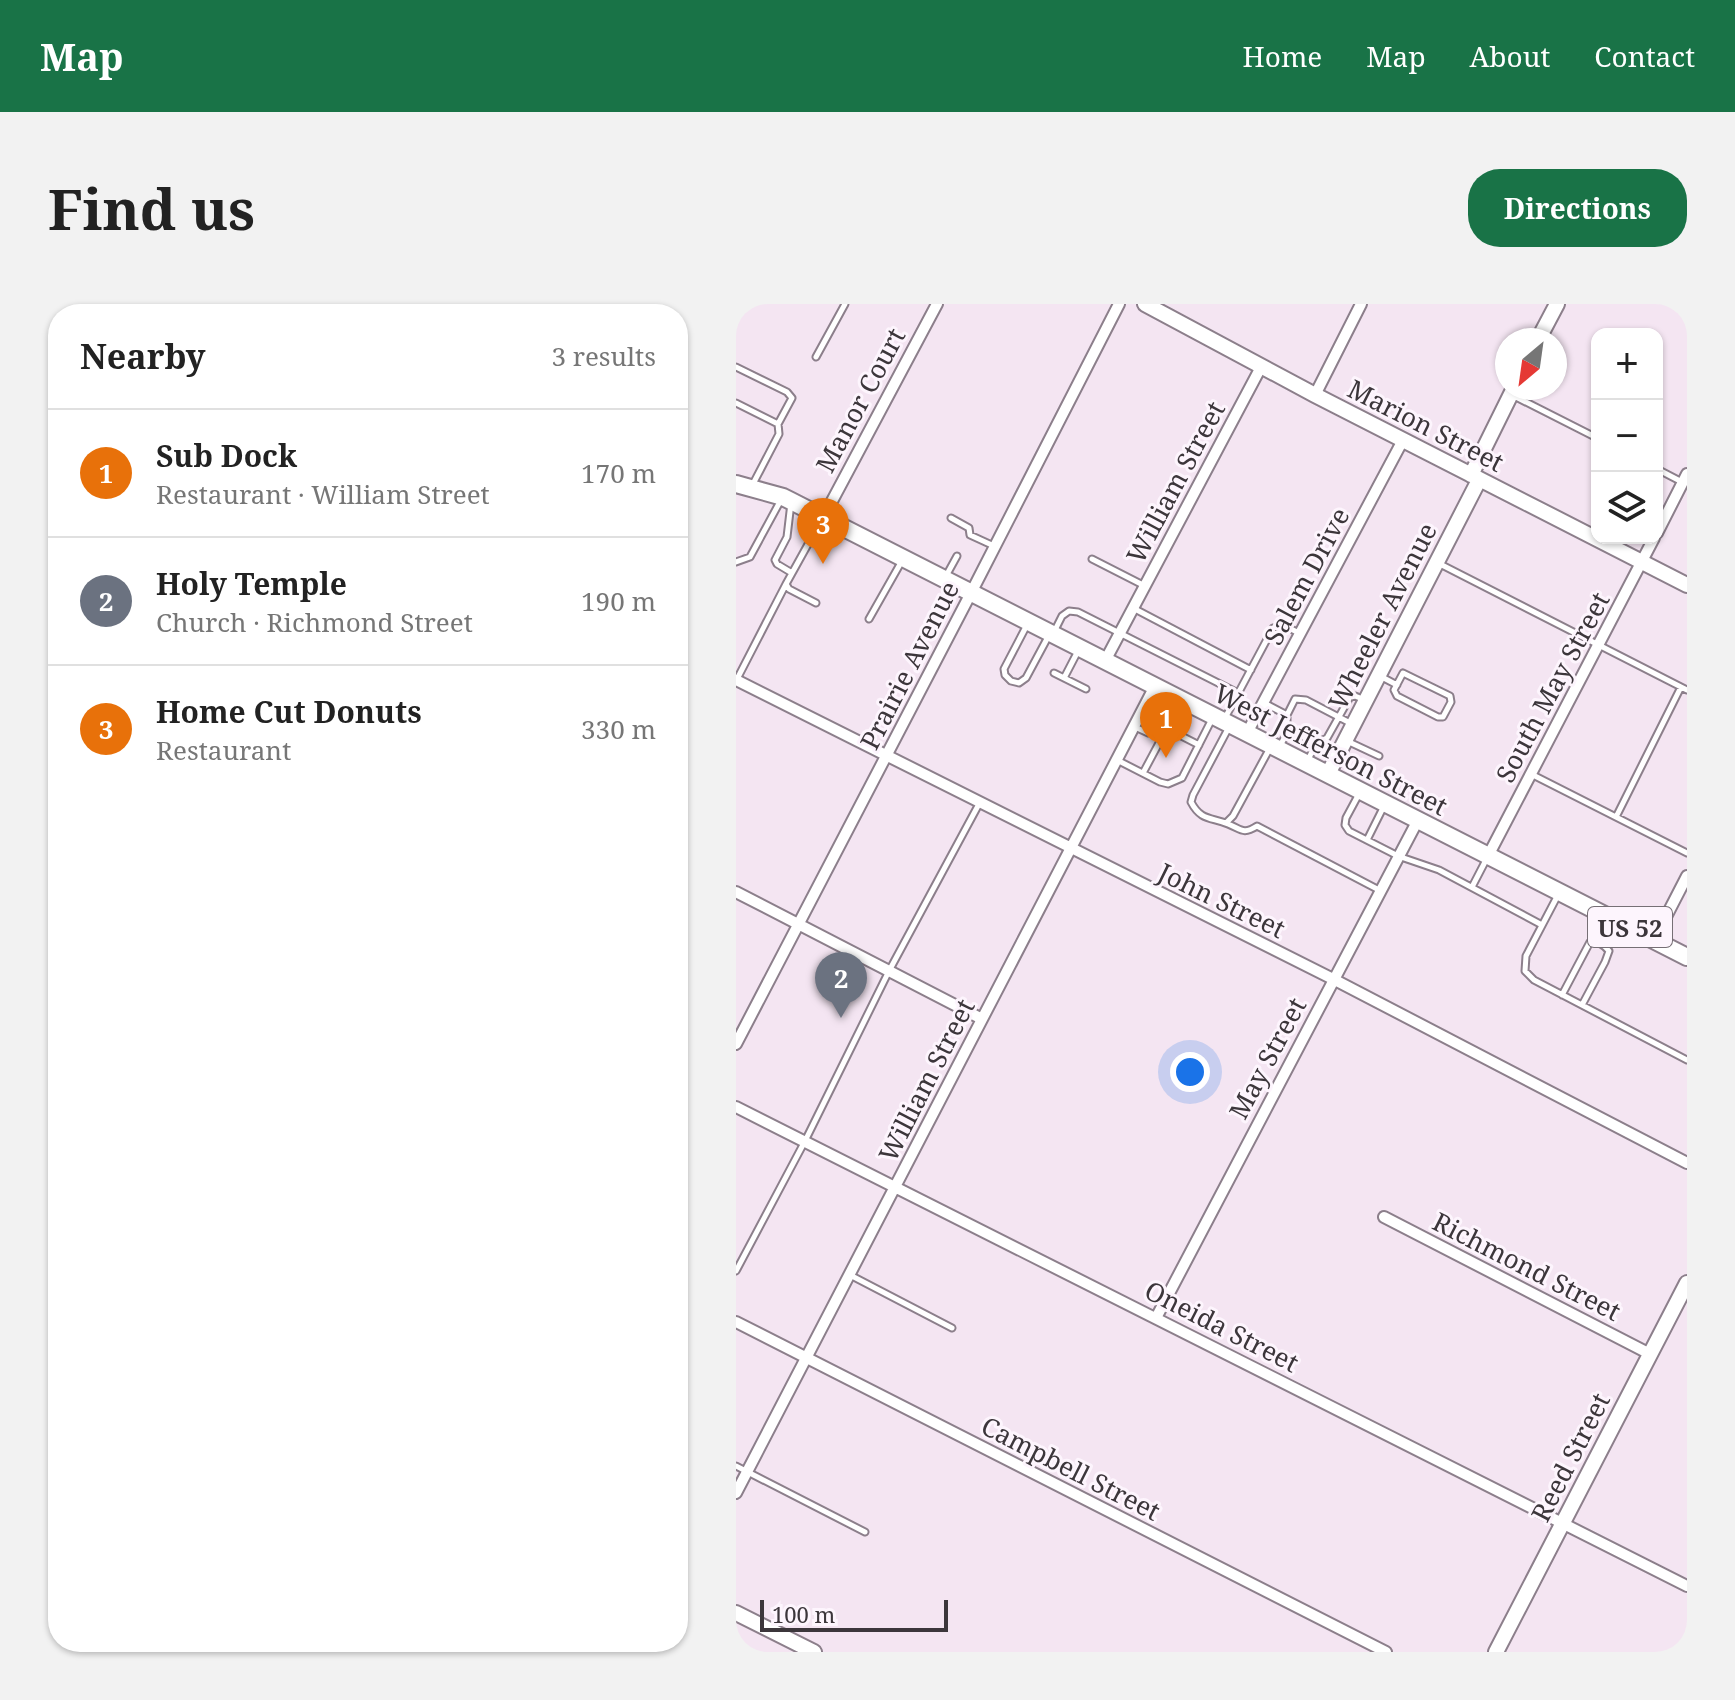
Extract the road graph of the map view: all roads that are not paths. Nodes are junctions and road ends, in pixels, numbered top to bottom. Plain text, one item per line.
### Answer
1 (845, 304) edge
2 (937, 304) edge
3 (1119, 304) edge
4 (1145, 304) edge
5 (1361, 304) edge
6 (1557, 304) edge
7 (1544, 328) edge
8 (816, 357) dead end
9 (736, 367) edge
10 (1261, 367) junction
11 (1315, 395) junction
12 (1508, 400) edge
13 (1528, 400) edge
14 (736, 403) edge
15 (778, 424) junction
16 (1591, 435) edge
17 (1403, 440) junction
18 (1663, 471) edge
19 (736, 472) edge
20 (1475, 478) junction
21 (1685, 478) edge
22 (754, 482) junction
23 (736, 484) edge
24 (787, 499) junction
25 (823, 518) junction
26 (951, 518) dead end
27 (1663, 521) edge
28 (1651, 544) edge
29 (995, 546) junction
30 (957, 556) dead end
31 (903, 558) junction
32 (1092, 559) dead end
33 (736, 562) edge
34 (1437, 562) junction
35 (1642, 562) junction
36 (792, 573) junction
37 (944, 579) junction
38 (786, 584) junction
39 (1144, 585) junction
40 (1687, 585) edge
41 (971, 593) junction
42 (816, 603) dead end
43 (1133, 608) junction
44 (869, 619) dead end
45 (1028, 622) junction
46 (1120, 632) junction
47 (1051, 634) junction
48 (1300, 634) junction
49 (1598, 645) junction
50 (1080, 648) junction
51 (1105, 661) junction
52 (1251, 670) junction
53 (1054, 673) dead end
54 (1379, 675) junction
55 (1064, 678) junction
56 (736, 681) edge
57 (1397, 685) junction
58 (1155, 686) junction
59 (1086, 689) dead end
60 (1684, 689) edge
61 (1238, 693) junction
62 (1365, 701) junction
63 (1263, 702) junction
64 (1287, 715) junction
65 (1339, 717) junction
66 (1223, 721) junction
67 (1353, 725) junction
68 (1134, 726) junction
69 (1167, 728) junction
70 (1289, 729) junction
71 (1247, 733) junction
72 (1345, 740) junction
73 (1316, 743) junction
74 (1199, 745) junction
75 (1275, 748) junction
76 (886, 756) junction
77 (1379, 756) dead end
78 (1117, 760) junction
79 (1306, 763) junction
80 (1143, 773) junction
81 (1328, 774) junction
82 (1531, 774) junction
83 (1361, 791) junction
84 (979, 803) junction
85 (1386, 803) junction
86 (1616, 817) junction
87 (1418, 820) junction
88 (1226, 823) junction
89 (1367, 840) junction
90 (1070, 849) junction
91 (1687, 853) edge
92 (1398, 856) junction
93 (1488, 856) junction
94 (1687, 876) edge
95 (1472, 887) junction
96 (1380, 890) junction
97 (736, 892) edge
98 (1560, 892) junction
99 (1612, 918) junction
100 (799, 924) junction
101 (1542, 925) junction
102 (1654, 940) junction
103 (1598, 943) junction
104 (1687, 957) edge
105 (889, 971) junction
106 (1333, 979) junction
107 (1562, 995) junction
108 (1582, 1006) junction
109 (982, 1019) junction
110 (736, 1044) edge
111 (1687, 1060) edge
112 (736, 1107) edge
113 (805, 1141) junction
114 (1687, 1163) edge
115 (895, 1187) junction
116 (1384, 1217) dead end
117 (736, 1271) edge
118 (849, 1275) junction
119 (1687, 1283) edge
120 (1156, 1318) junction
121 (736, 1322) edge
122 (952, 1328) dead end
123 (1650, 1354) junction
124 (806, 1358) junction
125 (736, 1466) edge
126 (747, 1472) junction
127 (736, 1493) edge
128 (1563, 1522) junction
129 (865, 1532) dead end
130 (1687, 1586) edge
131 (736, 1613) edge
132 (814, 1652) edge
133 (1386, 1652) edge
134 (1496, 1652) edge

1 - 8 lane
2 - 25 street, Manor Court
3 - 29 street, Prairie Avenue
4 - 10 street, Marion Street
5 - 11 street
6 - 7 street
9 - 15 lane
10 - 11 street, Marion Street
10 - 39 street, William Street
11 - 17 street, Marion Street
12 - 20 street, Wheeler Avenue
13 - 16 lane
14 - 15 lane
15 - 22 lane
17 - 20 street, Marion Street
17 - 48 street, Salem Drive
18 - 21 lane
19 - 22 main road, US 52
20 - 34 street, Wheeler Avenue
20 - 35 street, Marion Street
21 - 27 street, South May Street
22 - 24 main road, US 52
23 - 24 main road, West Jefferson Street / US 52
24 - 25 main road, West Jefferson Street / US 52
24 - 33 lane
24 - 36 lane
25 - 31 main road, West Jefferson Street / US 52
25 - 36 lane
26 - 29 lane
28 - 35 street, South May Street
29 - 41 street, Prairie Avenue
30 - 37 lane
31 - 37 main road, West Jefferson Street / US 52
31 - 44 lane
32 - 39 lane
34 - 49 lane
34 - 54 street, Wheeler Avenue
35 - 40 street, Marion Street
35 - 49 street, South May Street
36 - 38 lane
37 - 41 main road, West Jefferson Street / US 52
38 - 42 lane
38 - 56 lane
39 - 43 street, William Street
41 - 45 main road, West Jefferson Street / US 52
41 - 76 street, Prairie Avenue
43 - 46 street, William Street
43 - 52 lane
45 - 47 main road, West Jefferson Street / US 52
45 - 47 lane
46 - 47 lane
46 - 51 street, William Street
46 - 61 lane
47 - 50 main road, West Jefferson Street / US 52
48 - 52 lane
48 - 63 street, Salem Drive
49 - 60 lane
49 - 82 street, South May Street
50 - 51 main road, West Jefferson Street / US 52
50 - 55 lane
51 - 58 main road, West Jefferson Street / US 52
52 - 61 lane
53 - 55 lane
54 - 57 lane
54 - 62 street, Wheeler Avenue
55 - 59 lane
56 - 76 street, John Street
57 - 57 lane
58 - 66 main road, West Jefferson Street / US 52
58 - 68 street, William Street
60 - 86 lane
61 - 66 lane
62 - 65 lane
62 - 67 street, Wheeler Avenue
63 - 64 lane
63 - 71 street, Salem Drive
64 - 65 lane
64 - 70 lane
65 - 67 lane
65 - 73 lane
66 - 71 main road, West Jefferson Street / US 52
66 - 74 lane
66 - 88 lane
67 - 72 street, Wheeler Avenue
68 - 69 lane
68 - 78 street, William Street
69 - 74 lane
69 - 80 lane
70 - 73 lane
70 - 75 lane
71 - 75 main road, West Jefferson Street / US 52
72 - 77 lane
72 - 81 street, Wheeler Avenue
73 - 79 lane
74 - 80 lane
75 - 79 main road, West Jefferson Street / US 52
75 - 88 lane
76 - 84 street, John Street
76 - 100 street, Prairie Avenue
78 - 80 lane
78 - 90 street, William Street
79 - 81 main road, West Jefferson Street / US 52
81 - 83 main road, West Jefferson Street / US 52
82 - 86 lane
82 - 93 street, South May Street
83 - 85 main road, West Jefferson Street / US 52
83 - 89 lane
84 - 90 street, John Street
84 - 105 lane
85 - 87 main road, West Jefferson Street / US 52
85 - 89 lane
86 - 91 lane
87 - 92 street, May Street
87 - 93 main road, West Jefferson Street / US 52
88 - 96 lane
89 - 92 lane
90 - 106 street, John Street
90 - 109 street, William Street
92 - 95 lane
92 - 96 street, May Street
93 - 95 lane
93 - 98 main road, West Jefferson Street / US 52
94 - 102 street
95 - 101 lane
96 - 106 street, May Street
97 - 100 street
98 - 99 main road, West Jefferson Street / US 52
98 - 101 lane
99 - 102 main road, West Jefferson Street / US 52
99 - 103 lane
100 - 105 street
100 - 110 street, Prairie Avenue
101 - 107 lane
102 - 104 main road, West Jefferson Street / US 52
103 - 107 lane
103 - 108 lane
105 - 109 street
105 - 113 lane
106 - 114 street, John Street
106 - 120 street, May Street
107 - 108 lane
108 - 111 lane
109 - 115 street, William Street
112 - 113 street, Oneida Street
113 - 115 street, Oneida Street
113 - 117 lane
115 - 118 street, William Street
115 - 120 street, Oneida Street
116 - 123 street, Richmond Street
118 - 122 lane
118 - 124 street, William Street
119 - 123 street, Reed Street
120 - 128 street, Oneida Street
121 - 124 street, Campbell Street
123 - 128 street, Reed Street
124 - 126 street, William Street
124 - 133 street, Campbell Street
125 - 126 lane
126 - 127 street, William Street
126 - 129 lane
128 - 130 street, Oneida Street
128 - 134 street, Reed Street
131 - 132 street

